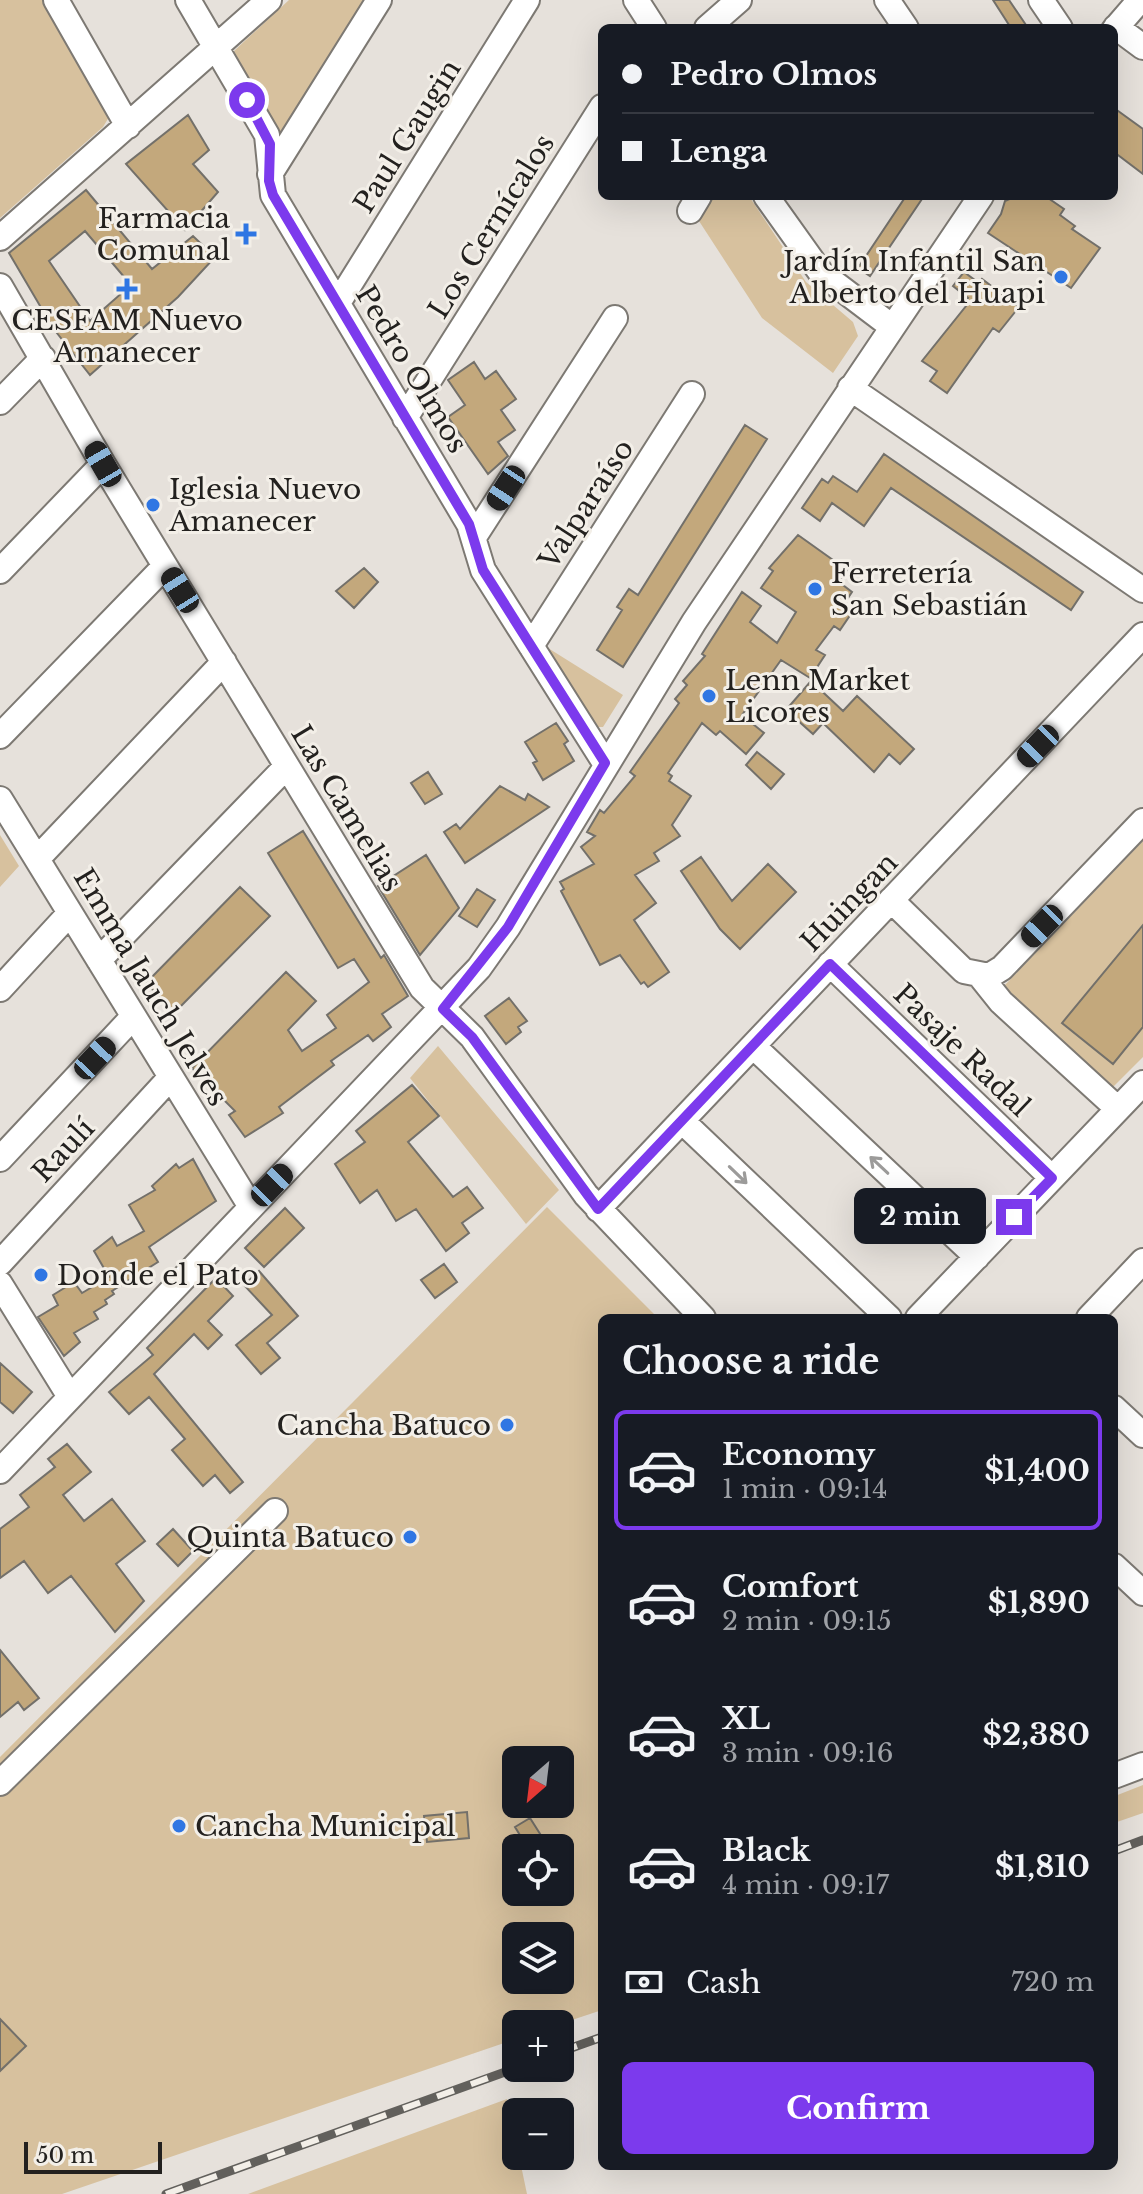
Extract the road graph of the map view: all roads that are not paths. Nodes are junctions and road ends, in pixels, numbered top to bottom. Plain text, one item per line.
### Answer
1 (56, 0) edge
2 (188, 0) edge
3 (269, 0) edge
4 (379, 0) edge
5 (527, 0) edge
6 (636, 0) edge
7 (739, 0) edge
8 (887, 0) edge
9 (1041, 0) edge
10 (1140, 0) edge
11 (651, 24) edge
12 (712, 24) edge
13 (903, 24) edge
14 (1057, 24) edge
15 (1118, 25) edge
16 (1118, 30) edge
17 (1143, 47) edge
18 (215, 48) junction
19 (598, 113) edge
20 (128, 126) junction
21 (270, 174) junction
22 (769, 200) edge
23 (978, 200) edge
24 (0, 238) edge
25 (0, 286) edge
26 (338, 303) junction
27 (615, 318) dead end
28 (891, 326) junction
29 (43, 358) junction
30 (850, 388) junction
31 (692, 394) dead end
32 (0, 402) edge
33 (405, 418) junction
34 (103, 464) junction
35 (474, 537) junction
36 (165, 566) junction
37 (0, 571) edge
38 (1143, 590) edge
39 (1143, 635) edge
40 (531, 646) junction
41 (224, 662) junction
42 (0, 736) edge
43 (605, 763) junction
44 (286, 767) junction
45 (0, 799) edge
46 (1143, 821) edge
47 (37, 859) junction
48 (891, 900) junction
49 (70, 913) junction
50 (99, 960) junction
51 (830, 964) junction
52 (981, 977) junction
53 (0, 989) edge
54 (443, 1009) junction
55 (133, 1017) junction
56 (753, 1046) junction
57 (170, 1078) junction
58 (1143, 1083) edge
59 (1118, 1109) junction
60 (682, 1121) junction
61 (0, 1159) edge
62 (1052, 1178) junction
63 (251, 1207) junction
64 (598, 1209) junction
65 (977, 1257) junction
66 (0, 1263) edge
67 (1140, 1271) edge
68 (0, 1284) edge
69 (699, 1314) edge
70 (885, 1314) edge
71 (922, 1314) edge
72 (1093, 1314) edge
73 (70, 1397) junction
74 (1118, 1412) edge
75 (1143, 1435) edge
76 (4, 1457) edge
77 (275, 1511) dead end
78 (1118, 1570) edge
79 (1143, 1593) edge
80 (1143, 1765) edge
81 (1118, 1774) edge
82 (0, 1783) edge

1 - 20 street
2 - 18 street, Pedro Olmos
3 - 18 street
4 - 21 street
5 - 26 street, Paul Gaugin
6 - 11 street
7 - 12 street
8 - 13 street
9 - 14 street
10 - 15 street
16 - 17 street
18 - 20 street
18 - 21 street, Pedro Olmos
19 - 33 street, Los Cernícalos
20 - 24 street
21 - 26 street, Pedro Olmos
22 - 28 street
23 - 28 street
25 - 29 street, Las Camelias
26 - 33 street, Pedro Olmos
27 - 35 street
28 - 30 street
29 - 32 street
29 - 34 street, Las Camelias
30 - 38 street
30 - 43 street
31 - 40 street, Valparaíso
33 - 35 street, Pedro Olmos
34 - 36 street, Las Camelias
34 - 37 street
35 - 40 street, Pedro Olmos
36 - 41 street, Las Camelias
36 - 42 street
39 - 48 street, Huingan
40 - 43 street, Pedro Olmos
41 - 44 street, Las Camelias
41 - 47 street
43 - 54 street
44 - 50 street
44 - 54 street, Las Camelias
45 - 47 street, Emma Jauch Jelves
46 - 52 street
47 - 49 street, Emma Jauch Jelves
48 - 51 street, Huingan
48 - 52 street
49 - 50 street, Emma Jauch Jelves
49 - 53 street
50 - 55 street, Emma Jauch Jelves
51 - 56 street, Huingan
51 - 62 street, Pasaje Radal
52 - 59 street
54 - 63 street
54 - 64 street, Las Camelias
55 - 57 street, Emma Jauch Jelves
55 - 61 street
56 - 60 street, Huingan
65 -> 56 street
57 - 63 street, Emma Jauch Jelves
57 - 66 street, Raulí
58 - 59 street
59 - 62 street
60 - 64 street, Huingan
60 -> 70 street
62 - 65 street
63 - 73 street
64 - 69 street, Las Camelias
65 - 71 street
67 - 72 street
68 - 73 street
73 - 76 street
74 - 75 street
77 - 82 street
78 - 79 street
80 - 81 street

